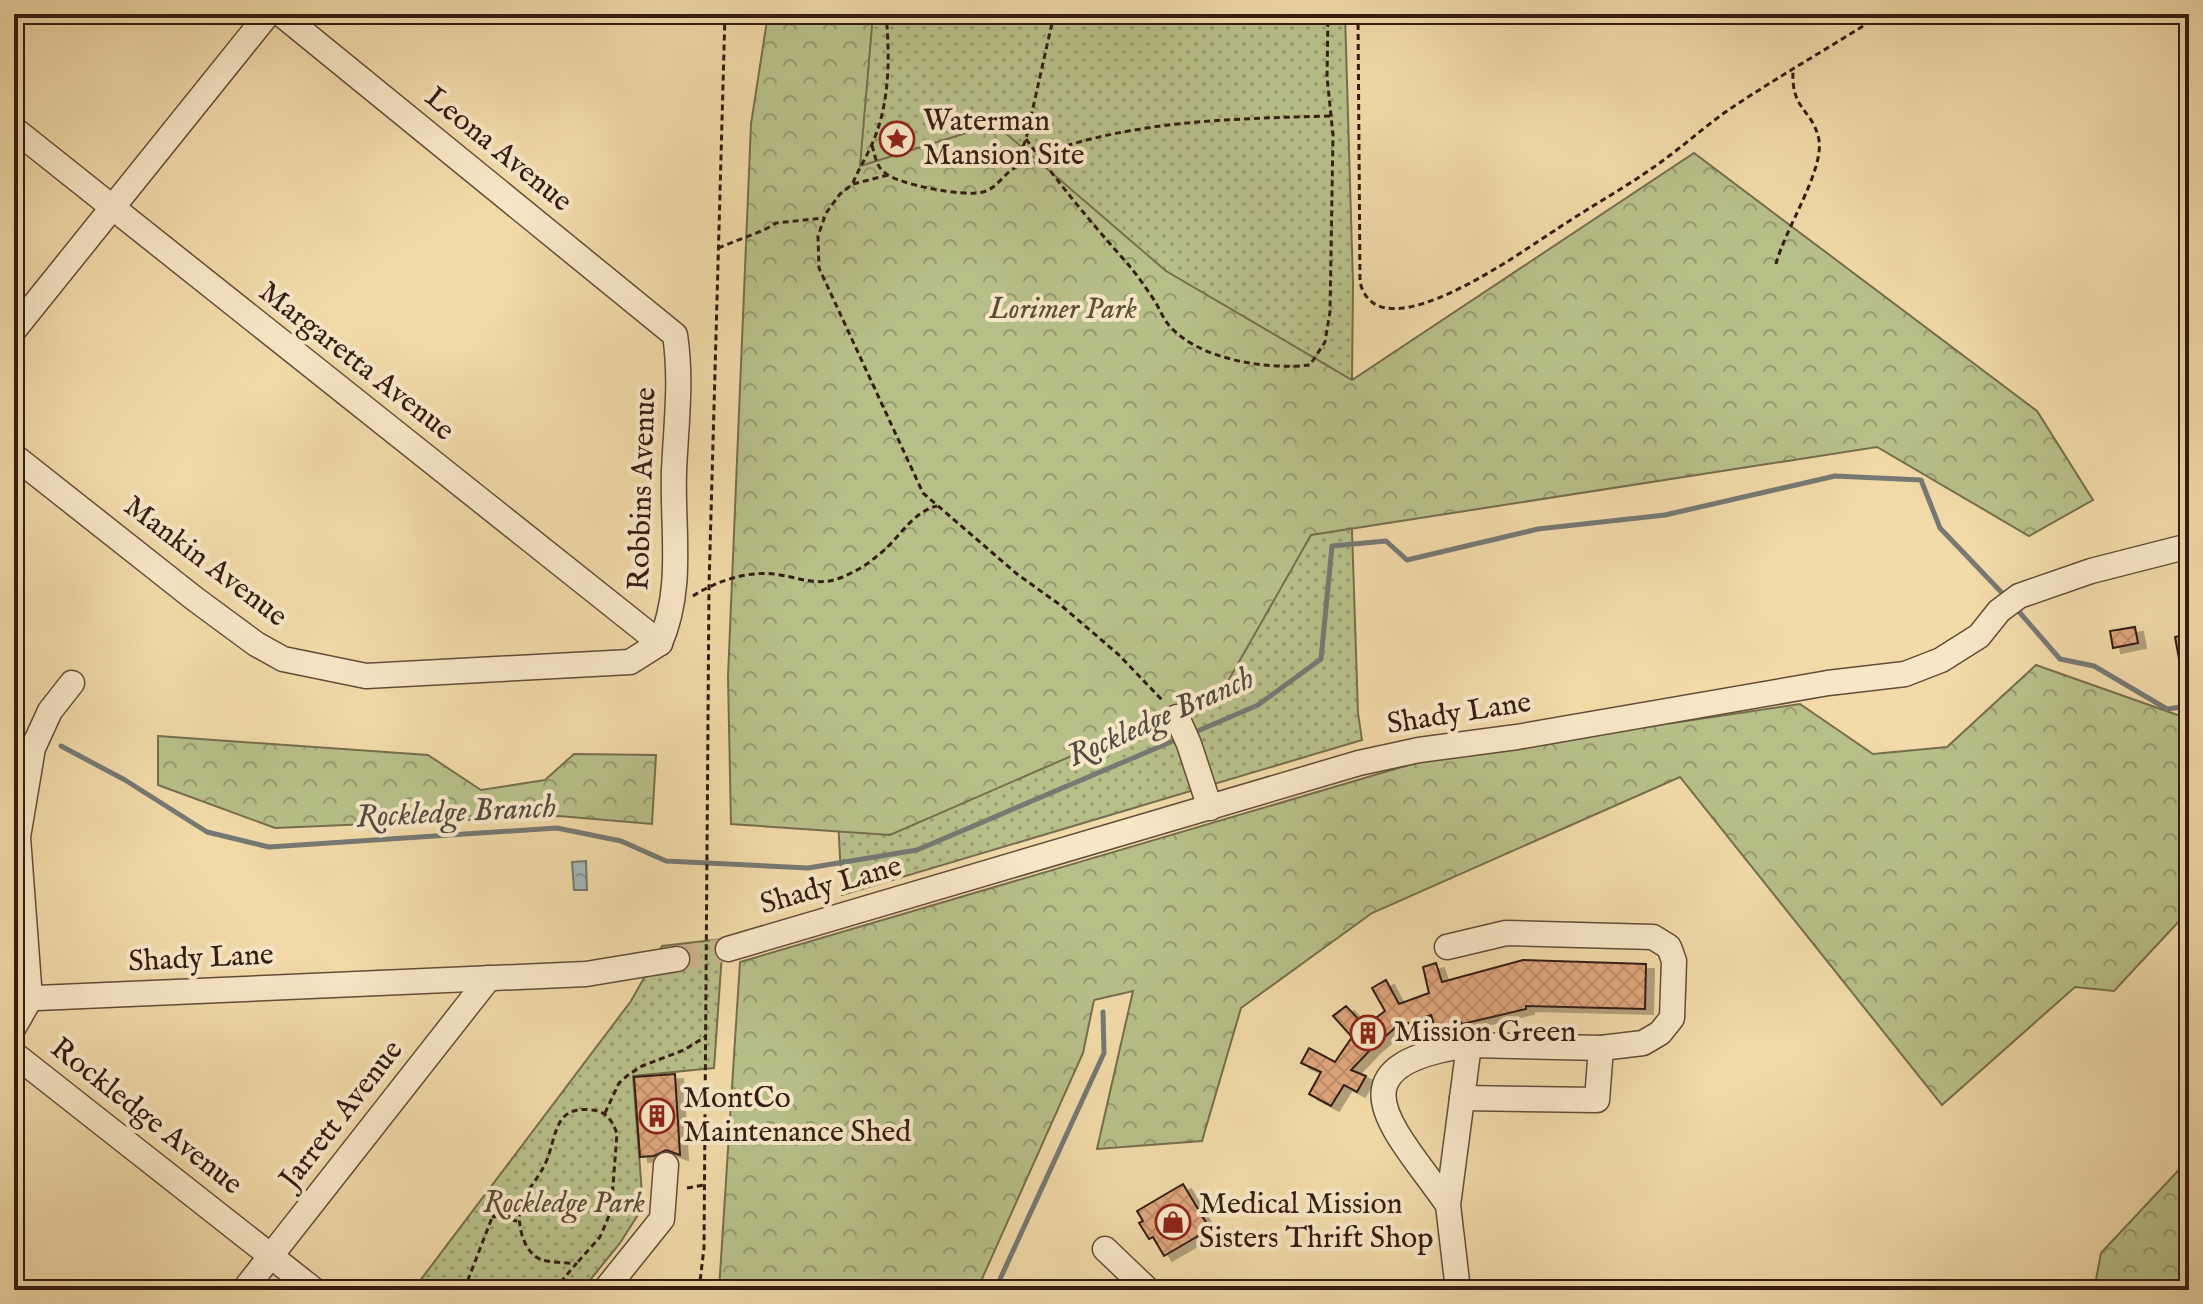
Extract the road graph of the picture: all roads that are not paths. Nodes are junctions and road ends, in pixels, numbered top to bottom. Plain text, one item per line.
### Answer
1 (268, 14) edge
2 (281, 14) edge
3 (14, 129) edge
4 (111, 208) junction
5 (14, 330) edge
6 (675, 335) joint
7 (14, 456) edge
8 (2189, 546) edge
9 (660, 643) junction
10 (72, 683) dead end
11 (1177, 717) road end
12 (1210, 808) junction
13 (1447, 947) dead end
14 (728, 949) tunnel mouth
15 (677, 959) tunnel mouth
16 (489, 978) junction
17 (22, 999) edge
18 (14, 1027) edge
19 (1469, 1045) junction
20 (1601, 1048) junction
21 (14, 1054) edge
22 (1462, 1098) junction
23 (666, 1165) dead end
24 (1448, 1205) junction
25 (1105, 1249) dead end
26 (272, 1255) junction
27 (244, 1290) edge
28 (314, 1290) edge
29 (605, 1290) edge
30 (1148, 1290) edge
31 (1458, 1290) edge

1 - 4 street
2 - 6 street, Leona Avenue
3 - 4 street, Margaretta Avenue
4 - 5 street
4 - 9 street, Margaretta Avenue
6 - 9 street, Robbins Avenue
7 - 9 street, Mankin Avenue
8 - 12 street, Shady Lane
10 - 17 street
11 - 12 street
12 - 14 street, Shady Lane
13 - 20 street
15 - 16 street, Shady Lane
16 - 17 street, Shady Lane
16 - 26 street, Jarrett Avenue
17 - 18 street
19 - 20 street
19 - 22 street
19 - 24 street
20 - 22 street
21 - 26 street, Rockledge Avenue
22 - 24 street
23 - 29 street
24 - 31 street
25 - 30 street
26 - 27 street, Jarrett Avenue
26 - 28 street, Rockledge Avenue

